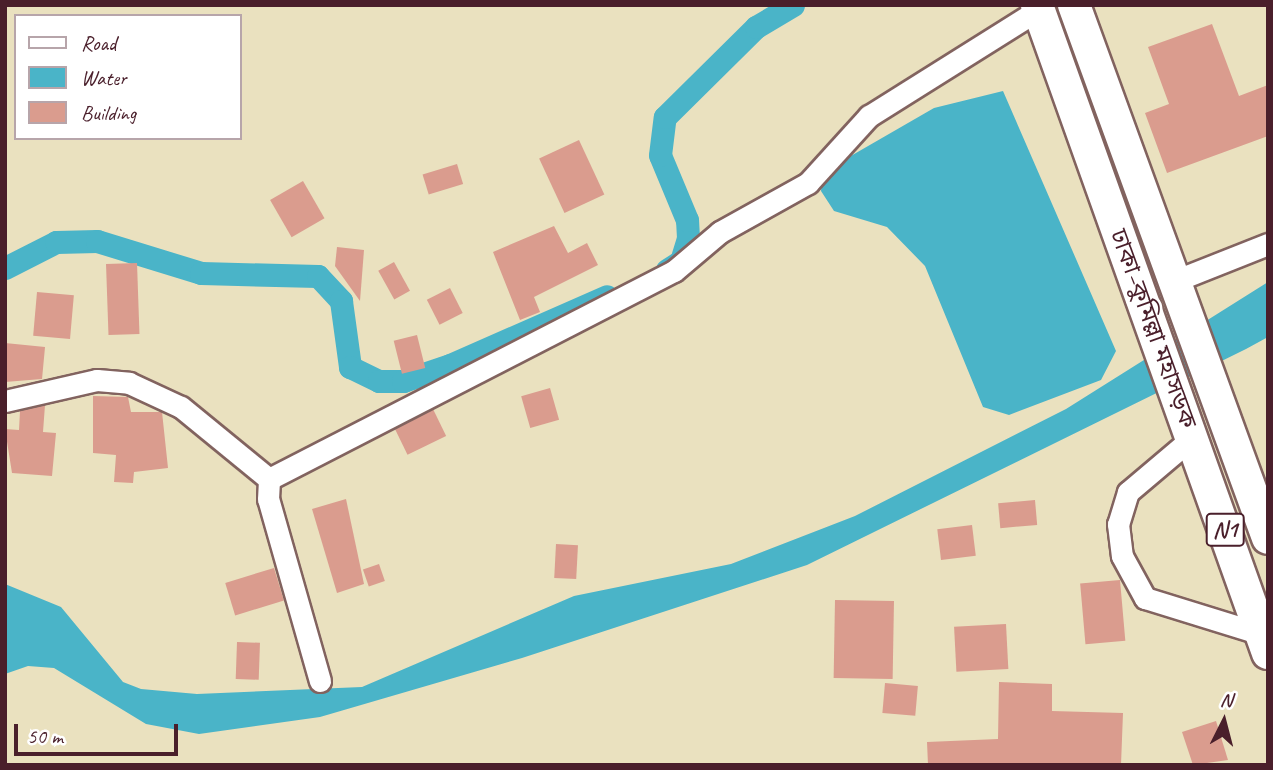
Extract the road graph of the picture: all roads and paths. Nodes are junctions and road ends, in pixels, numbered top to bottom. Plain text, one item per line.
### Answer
1 (1074, 5) edge
2 (1038, 7) edge
3 (1268, 244) edge
4 (1182, 294) junction
5 (5, 401) edge
6 (1192, 438) junction
7 (269, 479) junction
8 (1268, 538) edge
9 (1264, 643) edge
10 (320, 681) dead end

1 - 4 highway, ঢাকা–কুমিল্লা মহাসড়ক / N1
2 - 6 highway, ঢাকা–কুমিল্লা মহাসড়ক / N1
2 - 7 street
3 - 4 street
4 - 8 highway, ঢাকা–কুমিল্লা মহাসড়ক / N1
5 - 7 street
6 - 9 highway, ঢাকা–কুমিল্লা মহাসড়ক / N1
6 - 9 street
7 - 10 street

